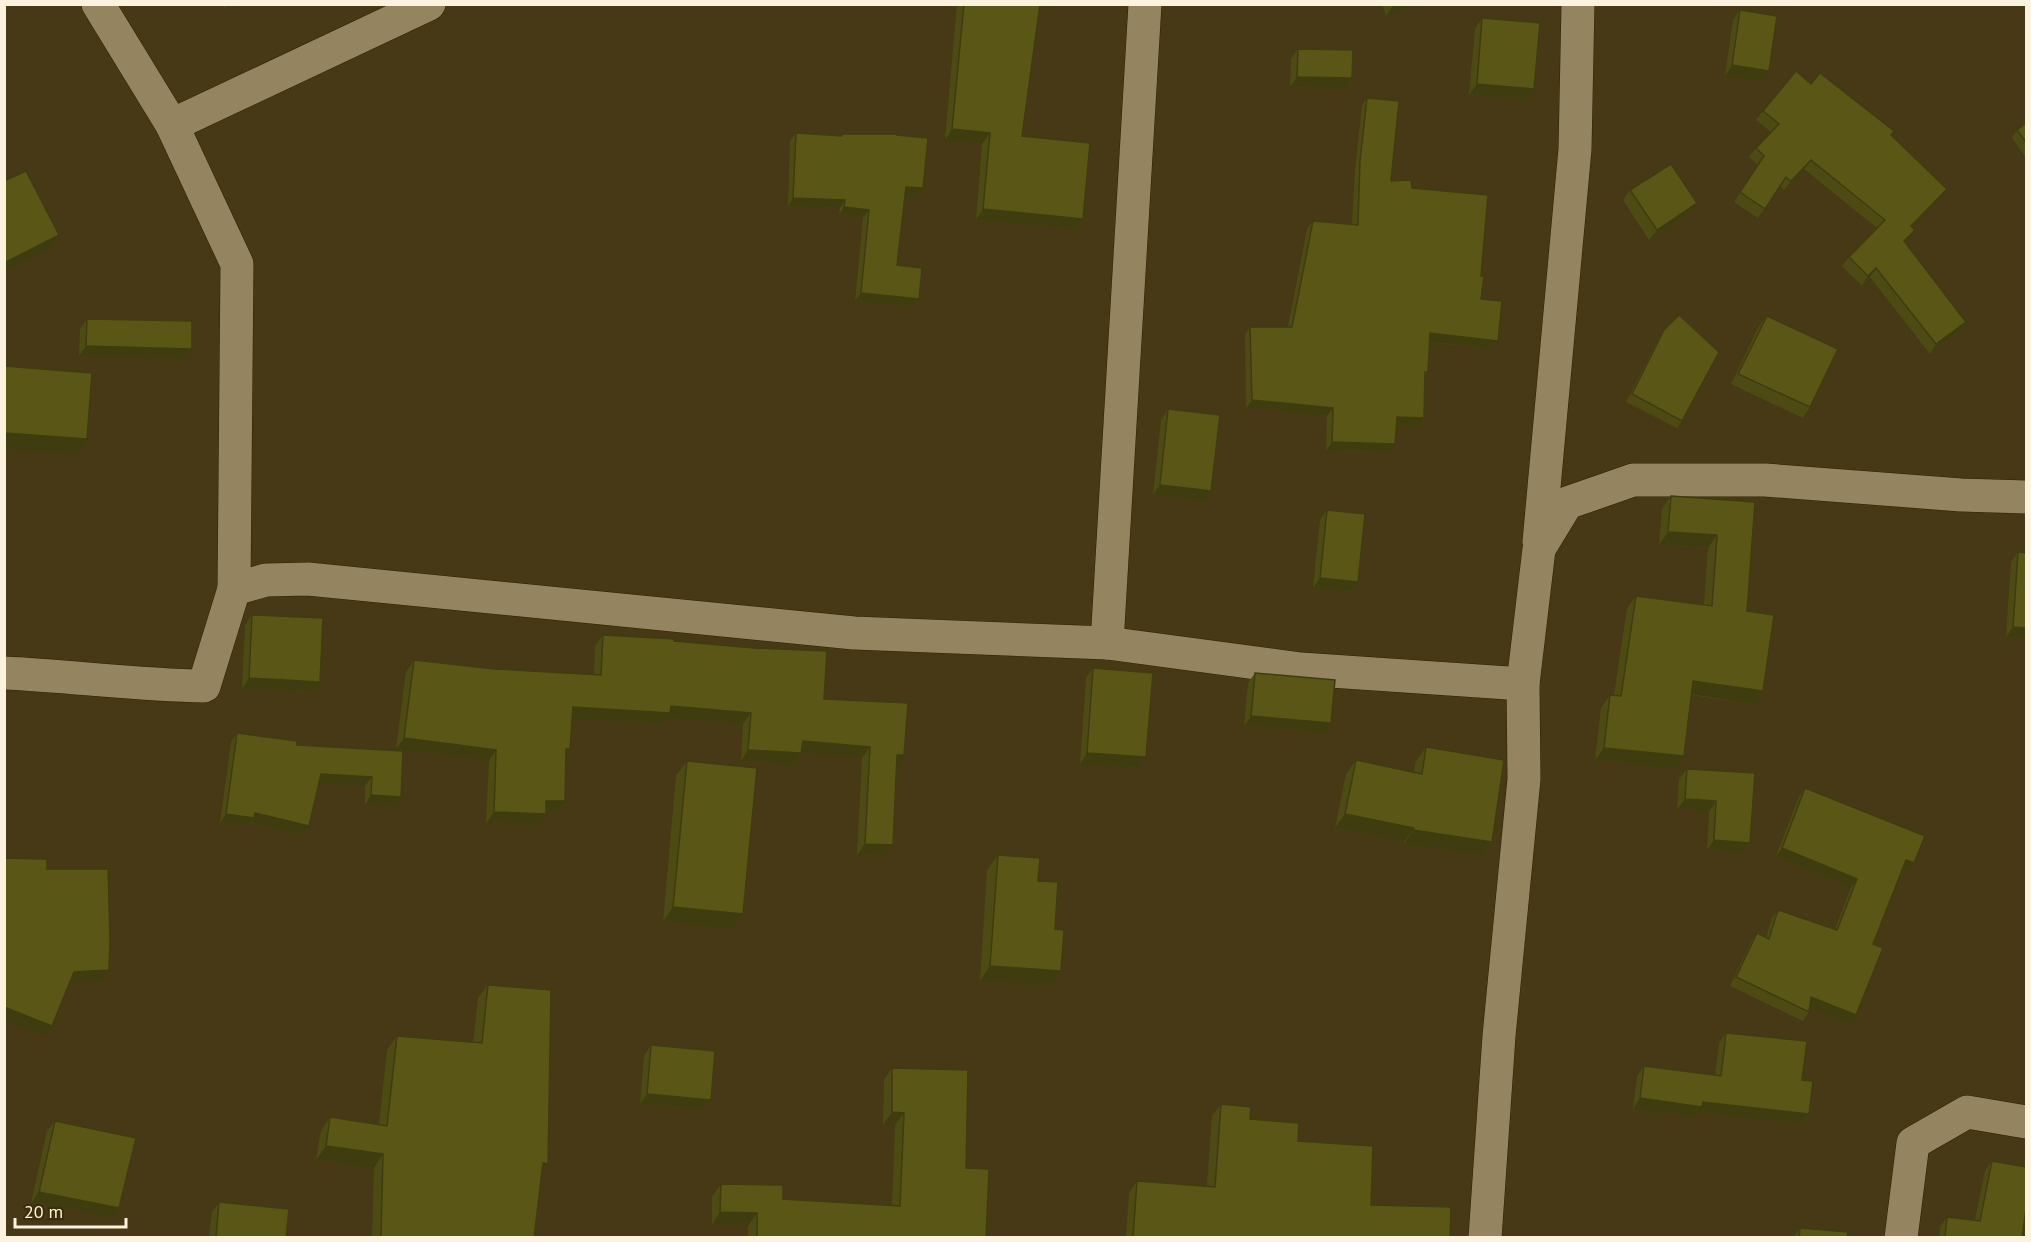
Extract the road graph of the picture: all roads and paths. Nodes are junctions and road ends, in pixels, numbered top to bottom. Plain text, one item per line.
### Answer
1 (98, 4) edge
2 (429, 4) edge
3 (1145, 4) edge
4 (1578, 4) edge
5 (172, 125) junction
6 (2026, 497) edge
7 (1539, 549) junction
8 (234, 589) junction
9 (1107, 643) junction
10 (4, 673) edge
11 (1523, 684) junction
12 (2026, 1122) edge
13 (1485, 1238) edge
14 (1901, 1238) edge

1 - 5 street
2 - 5 street
3 - 9 street
4 - 7 street
5 - 8 street
6 - 7 street
7 - 11 street
8 - 9 street
8 - 10 street
9 - 11 street
11 - 13 street
12 - 14 street

